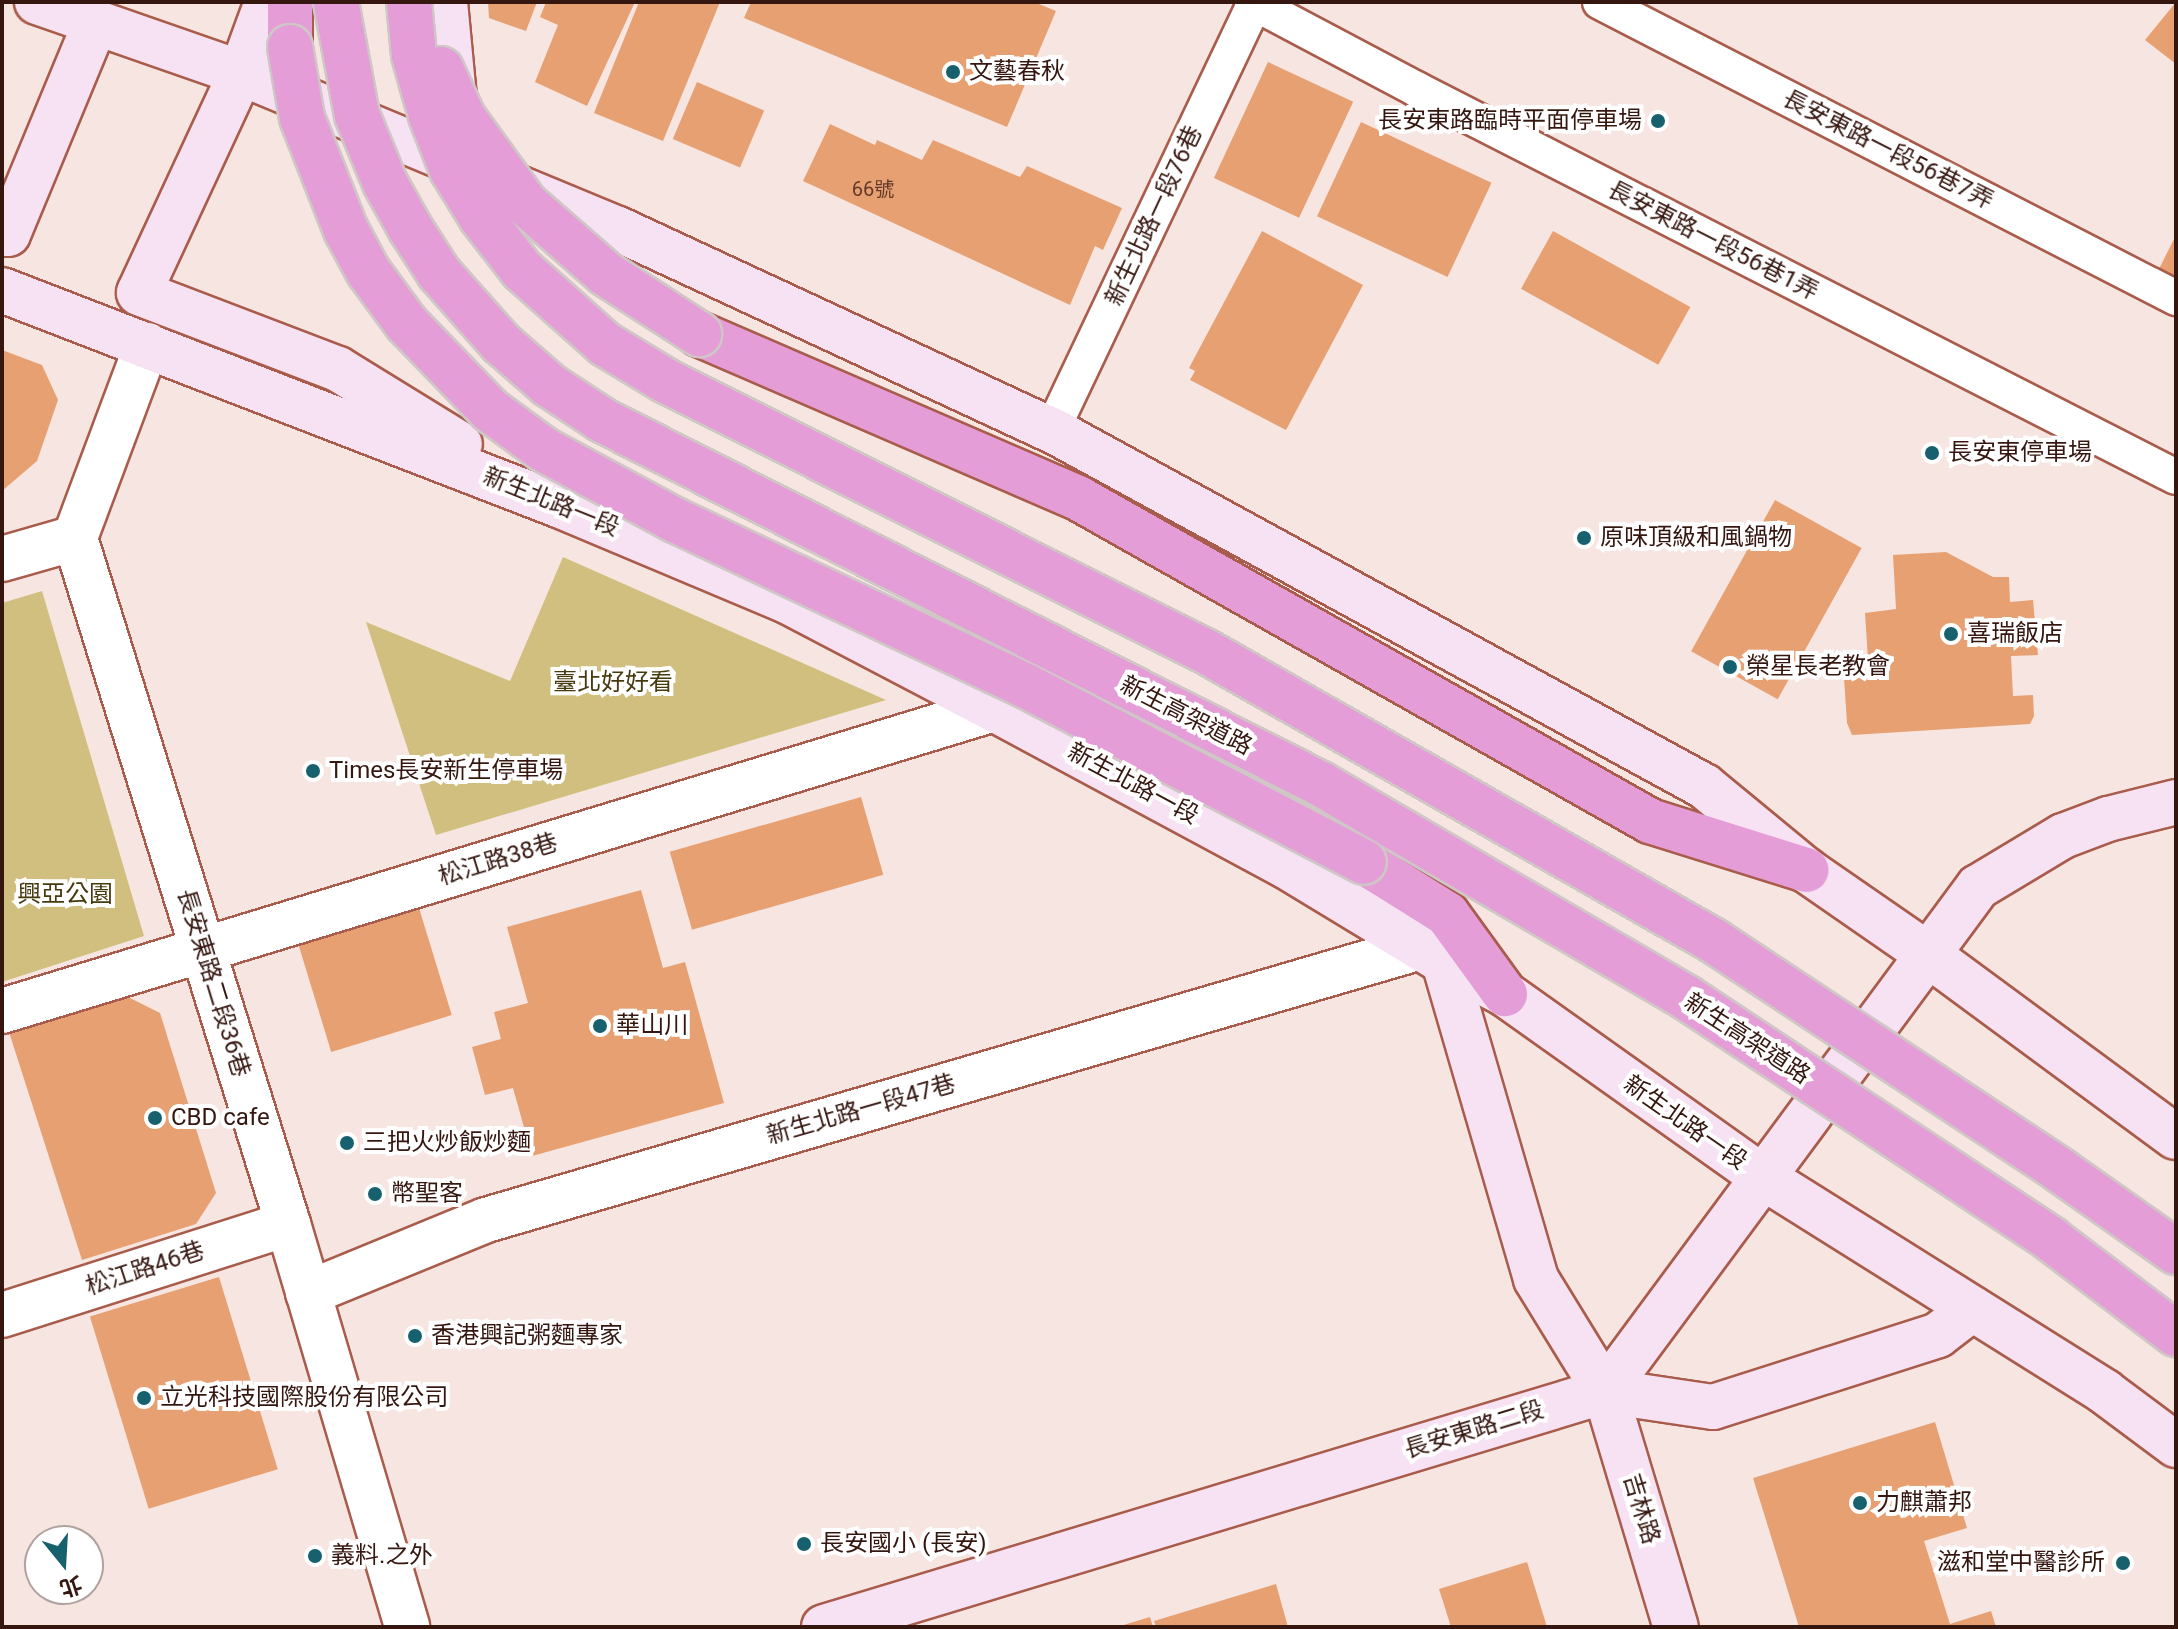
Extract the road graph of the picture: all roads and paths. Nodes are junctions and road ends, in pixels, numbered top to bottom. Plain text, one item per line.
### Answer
1 (37, 2) edge
2 (267, 2) edge
3 (290, 2) edge
4 (336, 2) edge
5 (409, 2) edge
6 (416, 2) edge
7 (445, 2) edge
8 (1254, 2) edge
9 (1600, 2) edge
10 (96, 22) junction
11 (241, 73) junction
12 (460, 166) junction
13 (2, 233) edge
14 (2, 290) edge
15 (2176, 298) edge
16 (147, 345) junction
17 (1052, 430) junction
18 (2176, 477) edge
19 (561, 506) junction
20 (75, 538) junction
21 (2, 559) edge
22 (994, 709) junction
23 (2176, 802) edge
24 (1806, 870) junction
25 (203, 950) junction
26 (1926, 953) junction
27 (1433, 955) junction
28 (1505, 994) junction
29 (2, 1011) edge
30 (2176, 1137) edge
31 (1761, 1176) junction
32 (288, 1224) junction
33 (2176, 1252) edge
34 (308, 1293) junction
35 (1972, 1309) junction
36 (2, 1315) edge
37 (2176, 1334) edge
38 (1605, 1391) junction
39 (2176, 1445) edge
40 (407, 1627) edge
41 (824, 1627) edge
42 (1676, 1627) edge

1 - 10 street
2 - 11 street
3 - 28 highway, bridge
4 - 37 highway, 新生高架道路, bridge
5 - 33 highway, bridge
6 - 24 highway, bridge
7 - 12 street
8 - 17 lane, 新生北路一段76巷
8 - 18 lane, 長安東路一段56巷1弄
9 - 15 lane, 長安東路一段56巷7弄
10 - 11 street
10 - 13 street
11 - 12 street
11 - 19 street
12 - 17 street
14 - 16 street, 新生北路一段
16 - 19 street, 新生北路一段
16 - 20 street
17 - 24 street
19 - 22 street, 新生北路一段
20 - 21 street
20 - 25 street, 長安東路二段36巷
22 - 25 street, 松江路38巷
22 - 27 street, 新生北路一段
23 - 26 street
24 - 26 street
25 - 29 street, 松江路38巷
25 - 32 street, 長安東路二段36巷
26 - 30 street
26 - 31 street
27 - 28 street, 新生北路一段
27 - 34 street, 新生北路一段47巷
27 - 38 street, 吉林路
28 - 31 street, 新生北路一段
31 - 35 street, 新生北路一段
31 - 38 street
32 - 34 street, 長安東路二段36巷
32 - 36 street, 松江路46巷
34 - 40 street, 長安東路二段36巷
35 - 38 street
35 - 39 street, 新生北路一段
38 - 41 street, 長安東路二段
38 - 42 street, 吉林路

